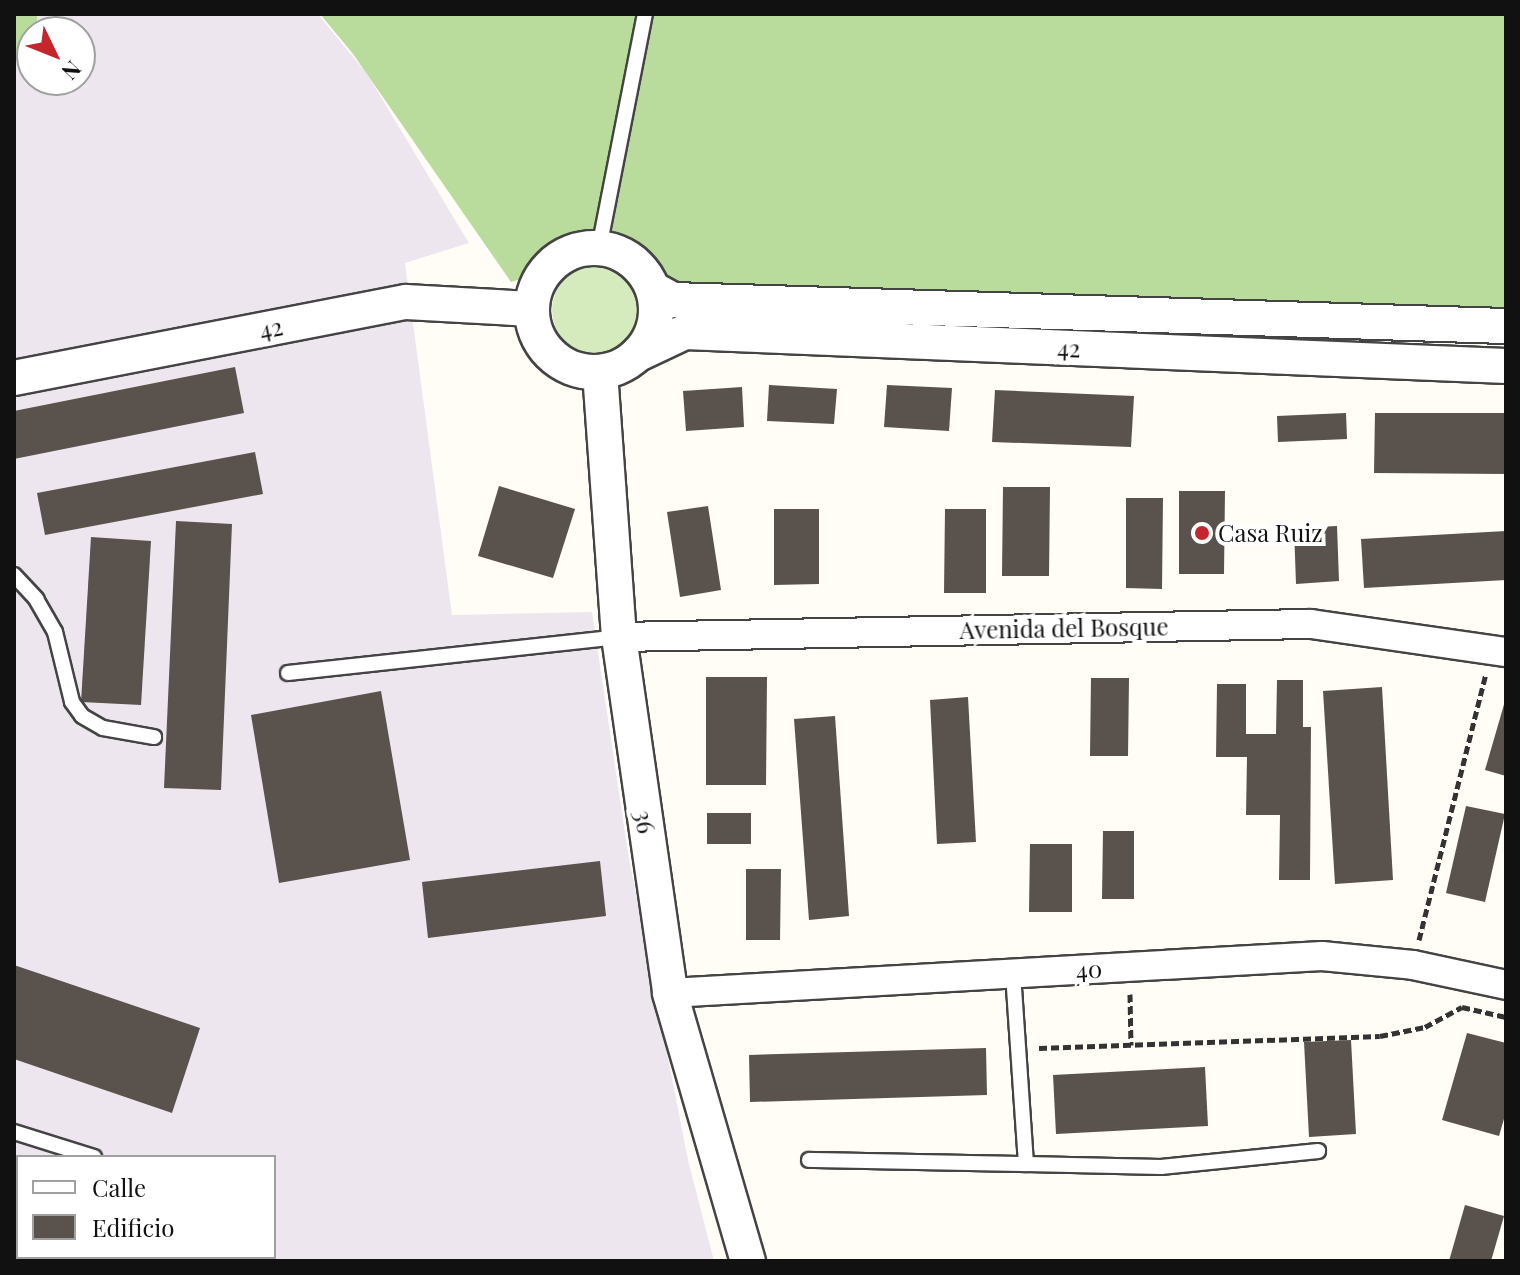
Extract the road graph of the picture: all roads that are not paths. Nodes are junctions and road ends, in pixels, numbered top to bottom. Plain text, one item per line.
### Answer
1 (645, 14) edge
2 (599, 248) junction
3 (653, 289) junction
4 (531, 309) junction
5 (1506, 326) edge
6 (638, 354) junction
7 (1506, 366) edge
8 (600, 372) junction
9 (14, 378) edge
10 (14, 575) edge
11 (619, 637) junction
12 (1499, 651) edge
13 (288, 673) dead end
14 (154, 737) dead end
15 (1013, 973) junction
16 (1506, 985) edge
17 (670, 993) junction
18 (14, 1132) edge
19 (1318, 1151) dead end
20 (88, 1155) edge
21 (809, 1160) dead end
22 (1026, 1164) junction
23 (748, 1261) edge

1 - 2 lane
2 - 3 street
2 - 4 street
3 - 5 street, 42
3 - 6 street
4 - 8 street
4 - 9 street, 42
6 - 7 street, 42
6 - 8 street, 42
8 - 11 street, 36
10 - 14 lane
11 - 12 street, Avenida del Bosque
11 - 13 lane
11 - 17 street, 36
15 - 16 street, 40
15 - 17 street, 40
15 - 22 lane
17 - 23 street, 36
18 - 20 lane
19 - 22 lane
21 - 22 lane

